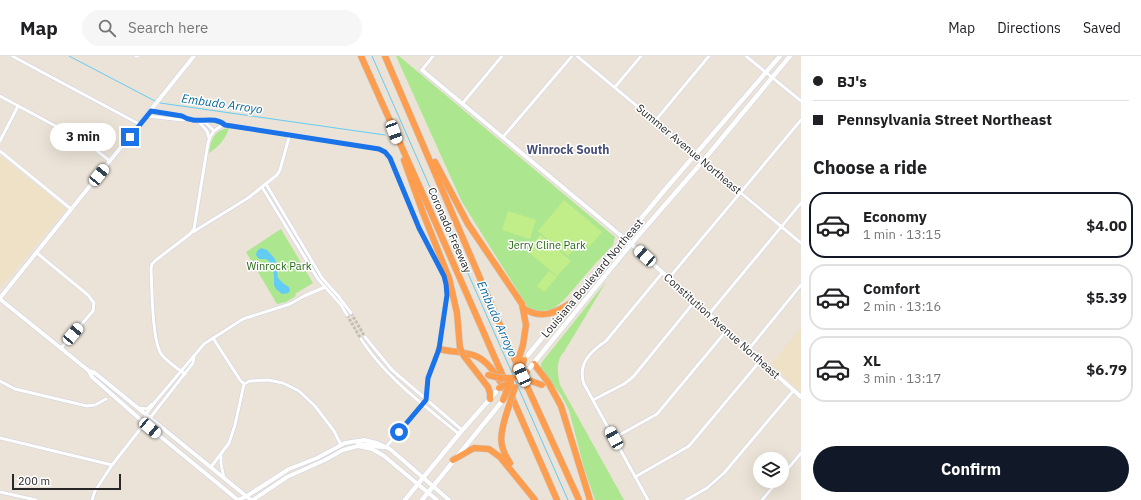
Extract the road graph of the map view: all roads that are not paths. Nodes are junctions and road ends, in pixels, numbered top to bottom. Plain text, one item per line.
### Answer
1 (12, 56) edge
2 (194, 56) edge
3 (361, 56) edge
4 (385, 56) edge
5 (433, 56) edge
6 (502, 56) edge
7 (572, 56) edge
8 (577, 56) edge
9 (641, 56) edge
10 (709, 56) edge
11 (746, 56) edge
12 (780, 56) edge
13 (790, 56) edge
14 (422, 70) joint
15 (766, 72) junction
16 (772, 78) junction
17 (615, 87) junction
18 (0, 96) edge
19 (801, 101) edge
20 (462, 104) junction
21 (18, 106) junction
22 (151, 111) junction
23 (147, 116) junction
24 (186, 119) junction
25 (389, 119) junction
26 (801, 120) edge
27 (655, 121) junction
28 (199, 122) junction
29 (139, 124) junction
30 (225, 125) junction
31 (214, 131) junction
32 (290, 134) junction
33 (419, 134) junction
34 (503, 138) junction
35 (209, 139) junction
36 (0, 141) edge
37 (0, 151) edge
38 (696, 155) junction
39 (110, 161) junction
40 (703, 161) junction
41 (266, 184) junction
42 (262, 187) junction
43 (740, 192) junction
44 (801, 203) edge
45 (71, 209) junction
46 (782, 226) junction
47 (190, 234) junction
48 (625, 239) junction
49 (801, 243) edge
50 (631, 244) junction
51 (37, 253) junction
52 (663, 272) junction
53 (669, 278) junction
54 (801, 285) edge
55 (325, 287) junction
56 (0, 298) edge
57 (337, 298) junction
58 (695, 301) junction
59 (572, 302) junction
60 (523, 308) junction
61 (351, 313) tunnel mouth
62 (709, 314) junction
63 (347, 315) tunnel mouth
64 (727, 330) junction
65 (366, 337) tunnel mouth
66 (213, 338) junction
67 (361, 339) tunnel mouth
68 (61, 348) junction
69 (439, 349) junction
70 (748, 350) junction
71 (194, 357) junction
72 (526, 358) junction
73 (760, 360) junction
74 (533, 364) junction
75 (474, 369) junction
76 (515, 370) junction
77 (181, 371) junction
78 (90, 372) junction
79 (527, 372) joint
80 (185, 374) junction
81 (0, 380) edge
82 (514, 380) junction
83 (244, 384) junction
84 (497, 390) joint
85 (794, 390) junction
86 (555, 395) junction
87 (801, 397) edge
88 (106, 399) dead end
89 (490, 399) junction
90 (426, 400) junction
91 (594, 400) junction
92 (155, 402) junction
93 (502, 402) joint
94 (423, 404) junction
95 (516, 407) junction
96 (138, 408) junction
97 (148, 416) junction
98 (144, 423) junction
99 (460, 432) junction
100 (0, 438) edge
101 (614, 438) junction
102 (341, 445) junction
103 (350, 447) junction
104 (386, 447) junction
105 (801, 453) edge
106 (222, 454) junction
107 (453, 460) junction
108 (308, 461) junction
109 (112, 465) junction
110 (211, 467) junction
111 (311, 467) junction
112 (789, 468) edge
113 (516, 476) junction
114 (635, 477) junction
115 (224, 478) junction
116 (423, 478) junction
117 (418, 485) junction
118 (433, 487) junction
119 (772, 488) edge
120 (0, 492) edge
121 (428, 492) junction
122 (247, 496) junction
123 (36, 500) edge
124 (92, 500) edge
125 (238, 500) edge
126 (252, 500) edge
127 (405, 500) edge
128 (422, 500) edge
129 (437, 500) edge
130 (449, 500) edge
131 (535, 500) edge
132 (557, 500) edge
133 (579, 500) edge
134 (590, 500) edge
135 (648, 500) edge
136 (686, 500) edge
137 (762, 500) edge

1 - 29 street
2 - 22 street
3 - 25 highway, Coronado Freeway
4 - 33 highway, Coronado Freeway
5 - 14 street
6 - 20 street
7 - 34 street
8 - 17 street, Summer Avenue Northeast
9 - 17 street
10 - 27 street
11 - 15 street
12 - 15 main road, Louisiana Boulevard Northeast
13 - 16 main road, Louisiana Boulevard Northeast
14 - 20 street, Constitution Avenue Northeast
15 - 16 street
15 - 38 main road, Louisiana Boulevard Northeast
16 - 19 street
16 - 40 main road, Louisiana Boulevard Northeast
17 - 27 street, Summer Avenue Northeast
18 - 21 street
20 - 34 street, Constitution Avenue Northeast
21 - 36 street
21 - 39 street
22 - 23 street
22 - 24 street
23 - 24 street
23 - 29 street
24 - 28 street
25 - 75 highway, bridge
25 - 95 highway, Coronado Freeway
26 - 43 street
27 - 38 street, Summer Avenue Northeast
28 - 30 street
28 - 31 street
28 - 35 street
29 - 39 street
30 - 31 street
30 - 32 street
31 - 35 street
32 - 41 street
32 - 69 street
33 - 60 highway
33 - 133 highway, Coronado Freeway
34 - 48 street, Constitution Avenue Northeast
35 - 47 street
37 - 45 street
38 - 40 street, Summer Avenue Northeast
38 - 48 main road, Louisiana Boulevard Northeast
39 - 45 street
40 - 43 street, Summer Avenue Northeast
40 - 50 main road, Louisiana Boulevard Northeast
41 - 42 street
41 - 57 street
42 - 47 street
42 - 55 street
43 - 46 street, Summer Avenue Northeast
43 - 53 street
44 - 46 street
45 - 51 street
46 - 49 street, Summer Avenue Northeast
46 - 62 street
47 - 77 street
48 - 50 street, Constitution Avenue Northeast
48 - 59 main road, Louisiana Boulevard Northeast
50 - 52 street, Constitution Avenue Northeast
50 - 74 main road, Louisiana Boulevard Northeast
51 - 56 street
51 - 68 street
52 - 53 street, Constitution Avenue Northeast
52 - 91 street
53 - 58 street, Constitution Avenue Northeast
54 - 70 street
55 - 57 street
55 - 66 street
56 - 68 street
57 - 61 street
57 - 63 street
58 - 62 street, Constitution Avenue Northeast
58 - 91 street
59 - 60 highway
59 - 72 main road, Louisiana Boulevard Northeast
60 - 76 highway, bridge
62 - 64 street, Constitution Avenue Northeast
64 - 70 street, Constitution Avenue Northeast
64 - 101 street
65 - 90 street
66 - 71 street
66 - 83 street
67 - 94 street
68 - 78 street
69 - 90 street
69 - 95 highway
70 - 73 street, Constitution Avenue Northeast
71 - 77 street
71 - 80 street
72 - 76 main road, Louisiana Boulevard Northeast, bridge
72 - 82 highway, bridge
73 - 85 street, Constitution Avenue Northeast
73 - 114 street
74 - 79 main road, Louisiana Boulevard Northeast, bridge
74 - 86 highway
75 - 82 highway, bridge
75 - 89 highway
76 - 82 highway, bridge
77 - 80 street
77 - 92 street
78 - 96 street
78 - 98 street
79 - 82 highway, bridge
80 - 97 street
81 - 88 street
82 - 84 highway, bridge
82 - 86 highway, bridge
82 - 93 highway, bridge
82 - 113 highway, bridge
83 - 102 street
83 - 106 street
84 - 89 main road
85 - 87 street, Constitution Avenue Northeast
85 - 136 street
86 - 134 highway
89 - 99 main road
90 - 94 street
90 - 99 street
91 - 101 street
92 - 96 street
92 - 97 street
93 - 107 main road
94 - 99 street
94 - 104 street
95 - 132 highway, Coronado Freeway
96 - 97 street
97 - 98 street
97 - 110 street
98 - 109 street
98 - 125 street
99 - 116 main road
100 - 109 street
101 - 114 street
102 - 104 street
102 - 108 street
103 - 104 street
103 - 111 street
103 - 117 street
104 - 116 street
105 - 112 street
106 - 110 street
106 - 115 street
107 - 113 highway
107 - 118 main road
108 - 111 street
108 - 122 street
109 - 124 street
110 - 115 street
111 - 126 street
113 - 131 highway
114 - 135 street
115 - 122 street
116 - 117 main road
116 - 118 street
117 - 121 street
117 - 127 main road
118 - 121 main road
118 - 130 street
119 - 137 street
120 - 123 street
121 - 128 main road
121 - 129 street
122 - 125 street
122 - 126 street

